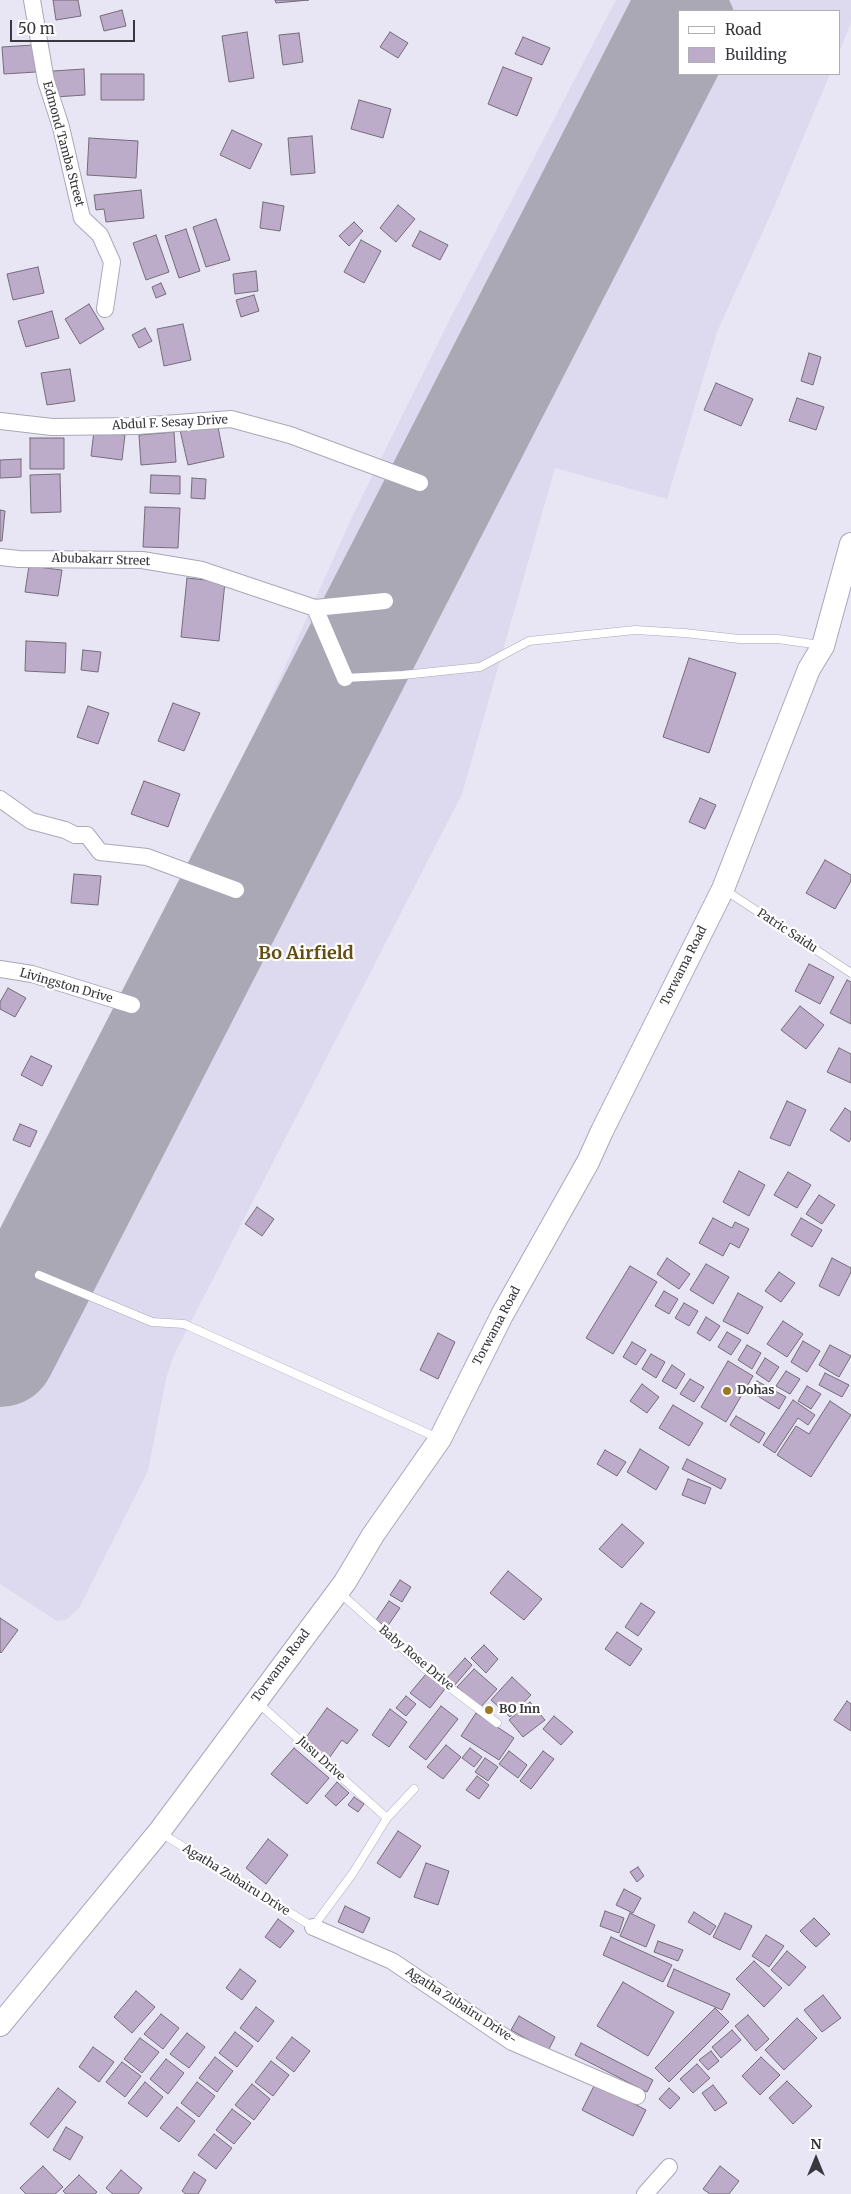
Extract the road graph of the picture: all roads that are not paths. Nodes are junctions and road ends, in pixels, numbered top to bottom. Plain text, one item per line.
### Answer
1 (32, 0) edge
2 (105, 309) dead end
3 (0, 421) edge
4 (420, 483) dead end
5 (851, 544) edge
6 (0, 557) edge
7 (845, 589) edge
8 (385, 601) dead end
9 (315, 608) junction
10 (824, 646) junction
11 (345, 678) joint
12 (0, 799) edge
13 (723, 889) junction
14 (236, 890) dead end
15 (0, 969) edge
16 (851, 973) edge
17 (132, 1005) dead end
18 (39, 1275) dead end
19 (440, 1438) junction
20 (338, 1590) junction
21 (256, 1701) junction
22 (497, 1723) dead end
23 (414, 1790) dead end
24 (387, 1818) junction
25 (159, 1832) junction
26 (313, 1927) junction
27 (0, 2025) edge
28 (637, 2096) dead end
29 (669, 2168) dead end
30 (645, 2194) edge

1 - 2 street, Edmond Tamba Street
3 - 4 street, Abdul F. Sesay Drive
5 - 7 main road, Torwama Road
6 - 9 street, Abubakarr Street
7 - 10 main road, Torwama Road
8 - 9 street
9 - 11 street
10 - 11 lane
10 - 13 main road, Torwama Road
12 - 14 street
13 - 16 lane, Patric Saidu
13 - 19 main road, Torwama Road
15 - 17 street, Livingston Drive
18 - 19 lane
19 - 20 main road, Torwama Road
20 - 21 main road, Torwama Road
20 - 22 lane, Baby Rose Drive
21 - 24 lane, Jusu Drive
21 - 25 main road, Torwama Road
23 - 24 lane
24 - 26 lane
25 - 26 lane, Agatha Zubairu Drive
25 - 27 main road, Torwama Road
26 - 28 street, Agatha Zubairu Drive-
29 - 30 street

